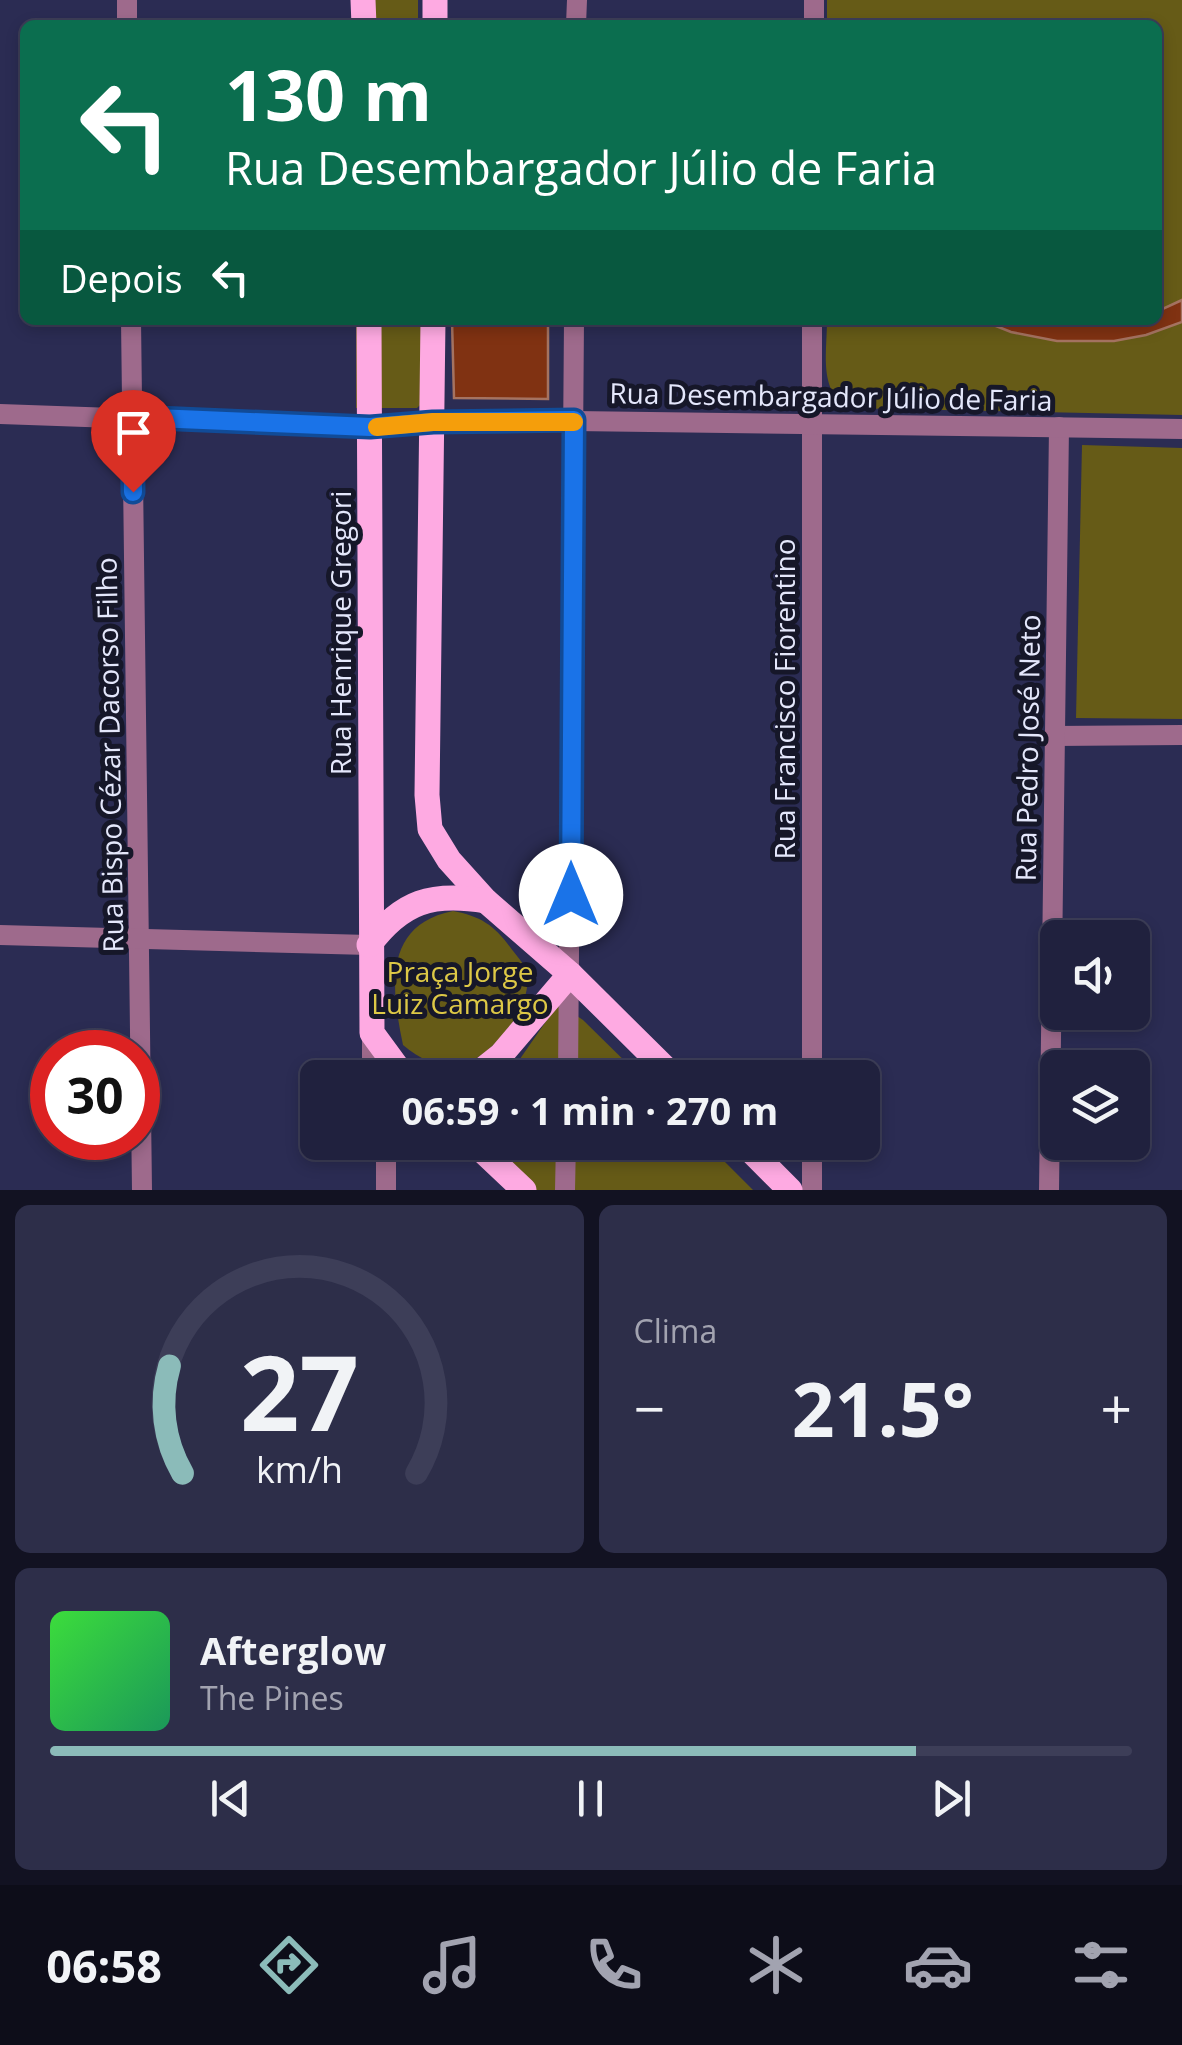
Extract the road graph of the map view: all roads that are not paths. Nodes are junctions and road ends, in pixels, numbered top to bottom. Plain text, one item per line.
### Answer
1 (131, 325) edge
2 (368, 325) edge
3 (433, 325) edge
4 (574, 325) edge
5 (812, 325) edge
6 (0, 414) edge
7 (132, 417) junction
8 (574, 420) junction
9 (433, 422) junction
10 (811, 422) junction
11 (370, 427) junction
12 (1059, 427) junction
13 (1182, 428) edge
14 (1182, 735) edge
15 (1054, 736) junction
16 (486, 901) junction
17 (0, 935) edge
18 (138, 938) junction
19 (369, 946) junction
20 (570, 974) junction
21 (372, 1033) junction
22 (372, 1060) edge
23 (392, 1060) edge
24 (494, 1060) edge
25 (568, 1060) edge
26 (658, 1060) edge
27 (812, 1060) edge
28 (386, 1160) edge
29 (492, 1160) edge
30 (566, 1160) edge
31 (760, 1160) edge
32 (812, 1160) edge
33 (142, 1190) edge
34 (386, 1190) edge
35 (524, 1190) edge
36 (565, 1190) edge
37 (790, 1190) edge
38 (812, 1190) edge
39 (1049, 1190) edge

1 - 7 street, Rua Bispo Cézar Dacorso Filho
2 - 11 main road, Rua Henrique Gregori
3 - 9 main road
4 - 8 street
5 - 10 street, Rua Francisco Fiorentino
6 - 7 street, Rua Desembargador Júlio de Faria
7 - 11 street, Rua Desembargador Júlio de Faria
7 - 18 street, Rua Bispo Cézar Dacorso Filho
8 - 9 street, Rua Desembargador Júlio de Faria
8 - 10 street, Rua Desembargador Júlio de Faria
8 - 20 street
9 - 11 street, Rua Desembargador Júlio de Faria
9 - 16 main road
10 - 12 street, Rua Desembargador Júlio de Faria
10 - 27 street, Rua Francisco Fiorentino
11 - 19 main road, Rua Henrique Gregori
12 - 13 street, Rua Desembargador Júlio de Faria
12 - 15 street, Rua Pedro José Neto
14 - 15 street
15 - 39 street, Rua Pedro José Neto
16 - 19 main road
16 - 20 main road
17 - 18 street
18 - 19 street
18 - 33 street, Rua Bispo Cézar Dacorso Filho
19 - 21 main road, Rua Henrique Gregori
20 - 24 main road
20 - 25 street
20 - 26 main road
21 - 22 street
21 - 23 main road
28 - 34 street
29 - 35 main road
30 - 36 street
31 - 37 main road
32 - 38 street

